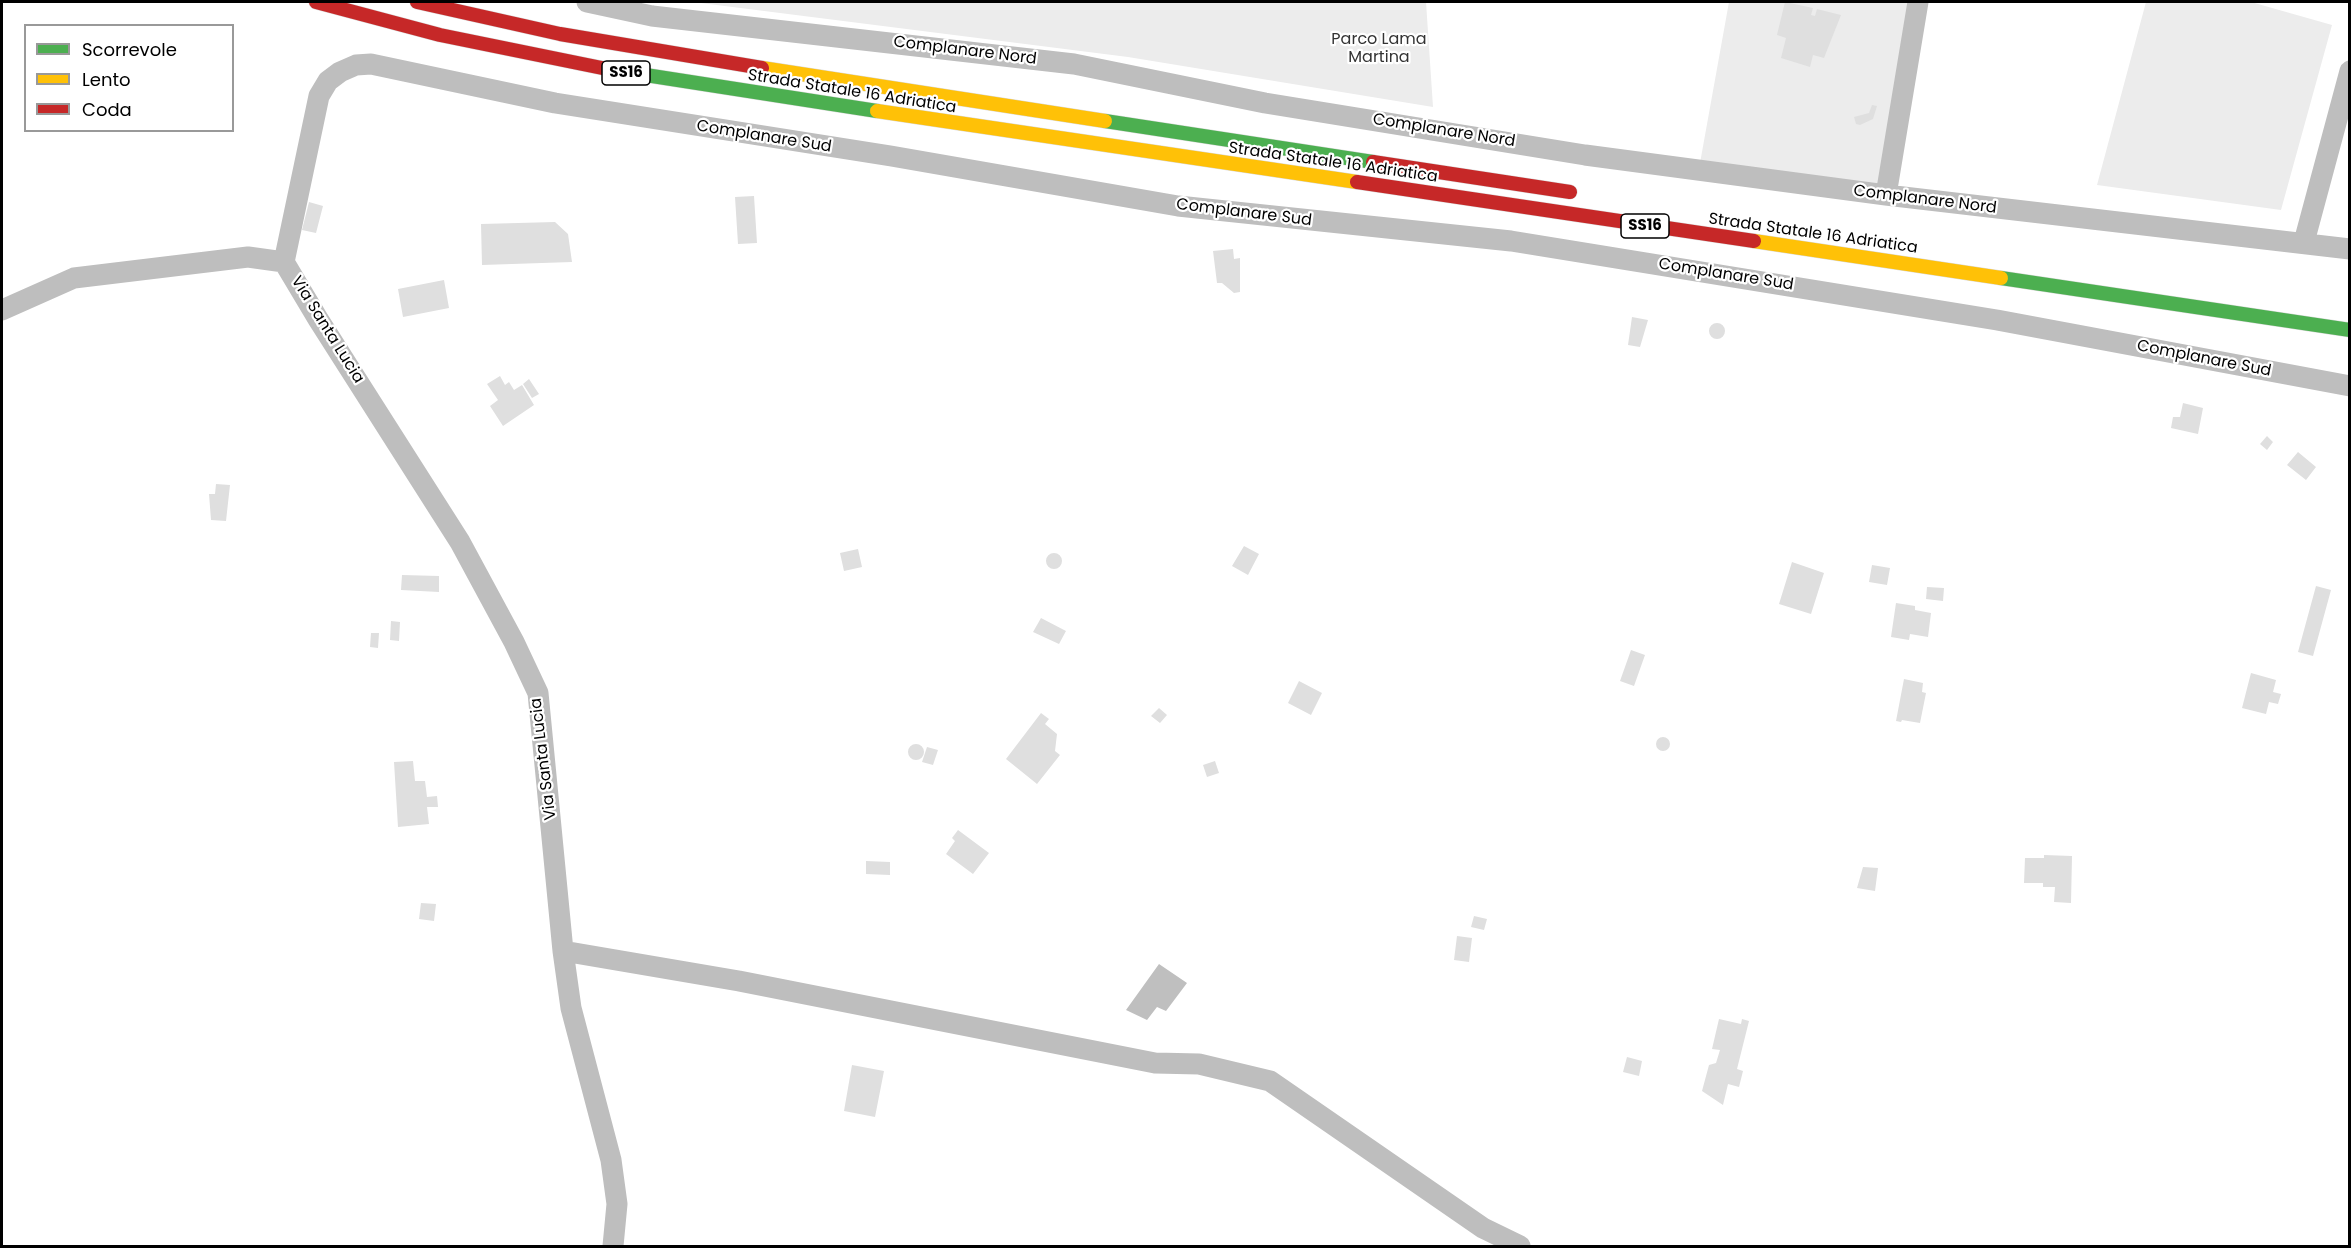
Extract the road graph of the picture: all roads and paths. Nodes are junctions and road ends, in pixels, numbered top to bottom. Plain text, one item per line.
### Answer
1 (316, 2) edge
2 (417, 2) edge
3 (587, 2) edge
4 (1918, 2) edge
5 (2349, 71) edge
6 (1580, 193) dead end
7 (1886, 195) junction
8 (2304, 242) junction
9 (2349, 249) edge
10 (284, 262) junction
11 (2, 309) edge
12 (2349, 330) edge
13 (2349, 386) edge
14 (563, 951) junction
15 (613, 1246) edge
16 (1520, 1246) edge

1 - 12 highway, Strada Statale 16 Adriatica / SS16
2 - 6 highway, Strada Statale 16 Adriatica / SS16
3 - 7 street, Complanare Nord
4 - 7 street
5 - 8 street
7 - 8 street, Complanare Nord
8 - 9 street, Complanare Nord
10 - 11 street
10 - 13 street, Complanare Sud
10 - 14 street, Via Santa Lucia
14 - 15 street, Via Santa Lucia
14 - 16 street

